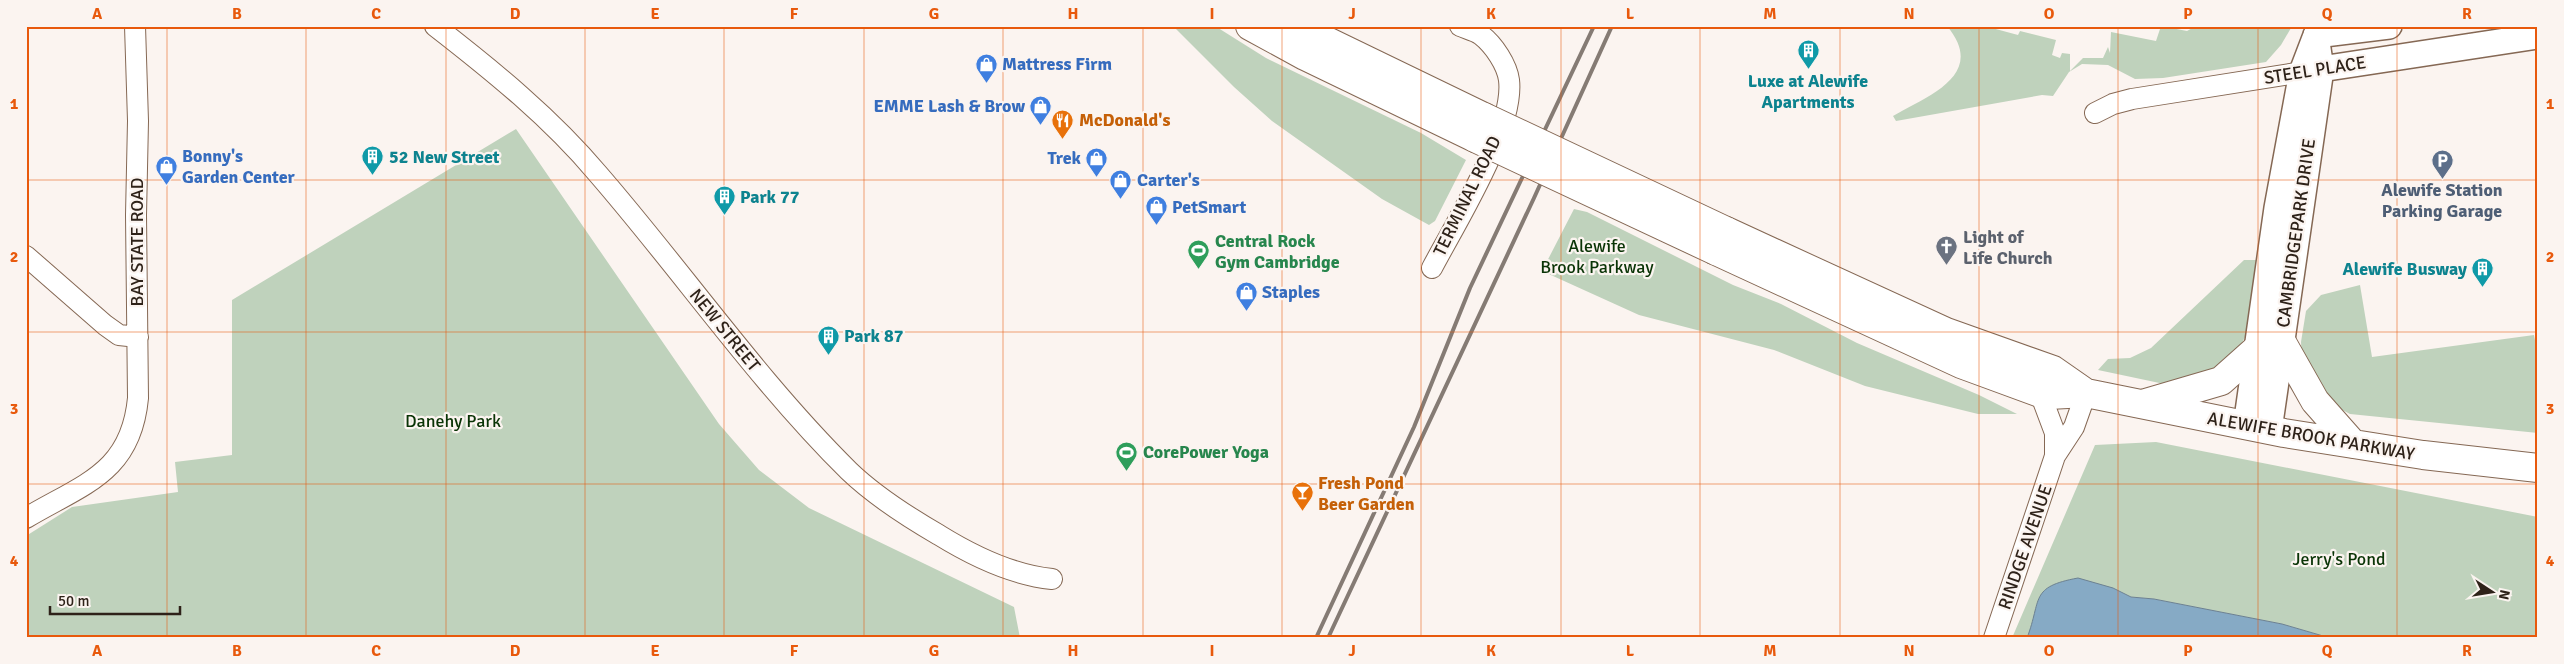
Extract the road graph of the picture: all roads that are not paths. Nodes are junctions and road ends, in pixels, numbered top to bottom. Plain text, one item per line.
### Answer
1 (135, 26) edge
2 (436, 26) edge
3 (1250, 26) edge
4 (1296, 26) edge
5 (1460, 26) edge
6 (2389, 26) edge
7 (2317, 31) edge
8 (2538, 36) edge
9 (2311, 70) junction
10 (2095, 114) dead end
11 (1479, 127) junction
12 (1721, 241) junction
13 (26, 256) edge
14 (1432, 268) dead end
15 (138, 338) junction
16 (2269, 344) junction
17 (2040, 393) junction
18 (2086, 393) junction
19 (2142, 404) junction
20 (2257, 428) junction
21 (2353, 444) junction
22 (2055, 456) junction
23 (2538, 468) edge
24 (26, 518) edge
25 (1052, 579) dead end
26 (1994, 638) edge

1 - 15 street, BAY STATE ROAD
2 - 25 street, NEW STREET
3 - 11 highway, ALEWIFE BROOK PARKWAY
4 - 11 highway, ALEWIFE BROOK PARKWAY
5 - 14 street, TERMINAL ROAD
6 - 7 main road, STEEL PLACE
7 - 9 main road, CAMBRIDGEPARK DRIVE
8 - 9 main road, STEEL PLACE
9 - 10 street, STEEL PLACE
9 - 16 main road, CAMBRIDGEPARK DRIVE
11 - 12 highway, ALEWIFE BROOK PARKWAY, bridge
12 - 17 highway, ALEWIFE BROOK PARKWAY
12 - 18 highway, ALEWIFE BROOK PARKWAY
13 - 15 street
15 - 24 street, BAY STATE ROAD
16 - 19 highway
16 - 20 main road, CAMBRIDGEPARK DRIVE
16 - 21 highway
17 - 18 highway, ALEWIFE BROOK PARKWAY
17 - 22 street, RINDGE AVENUE
18 - 19 highway, ALEWIFE BROOK PARKWAY
18 - 22 street, RINDGE AVENUE
19 - 20 highway, ALEWIFE BROOK PARKWAY
20 - 21 highway, ALEWIFE BROOK PARKWAY
21 - 23 highway, ALEWIFE BROOK PARKWAY
22 - 26 street, RINDGE AVENUE

